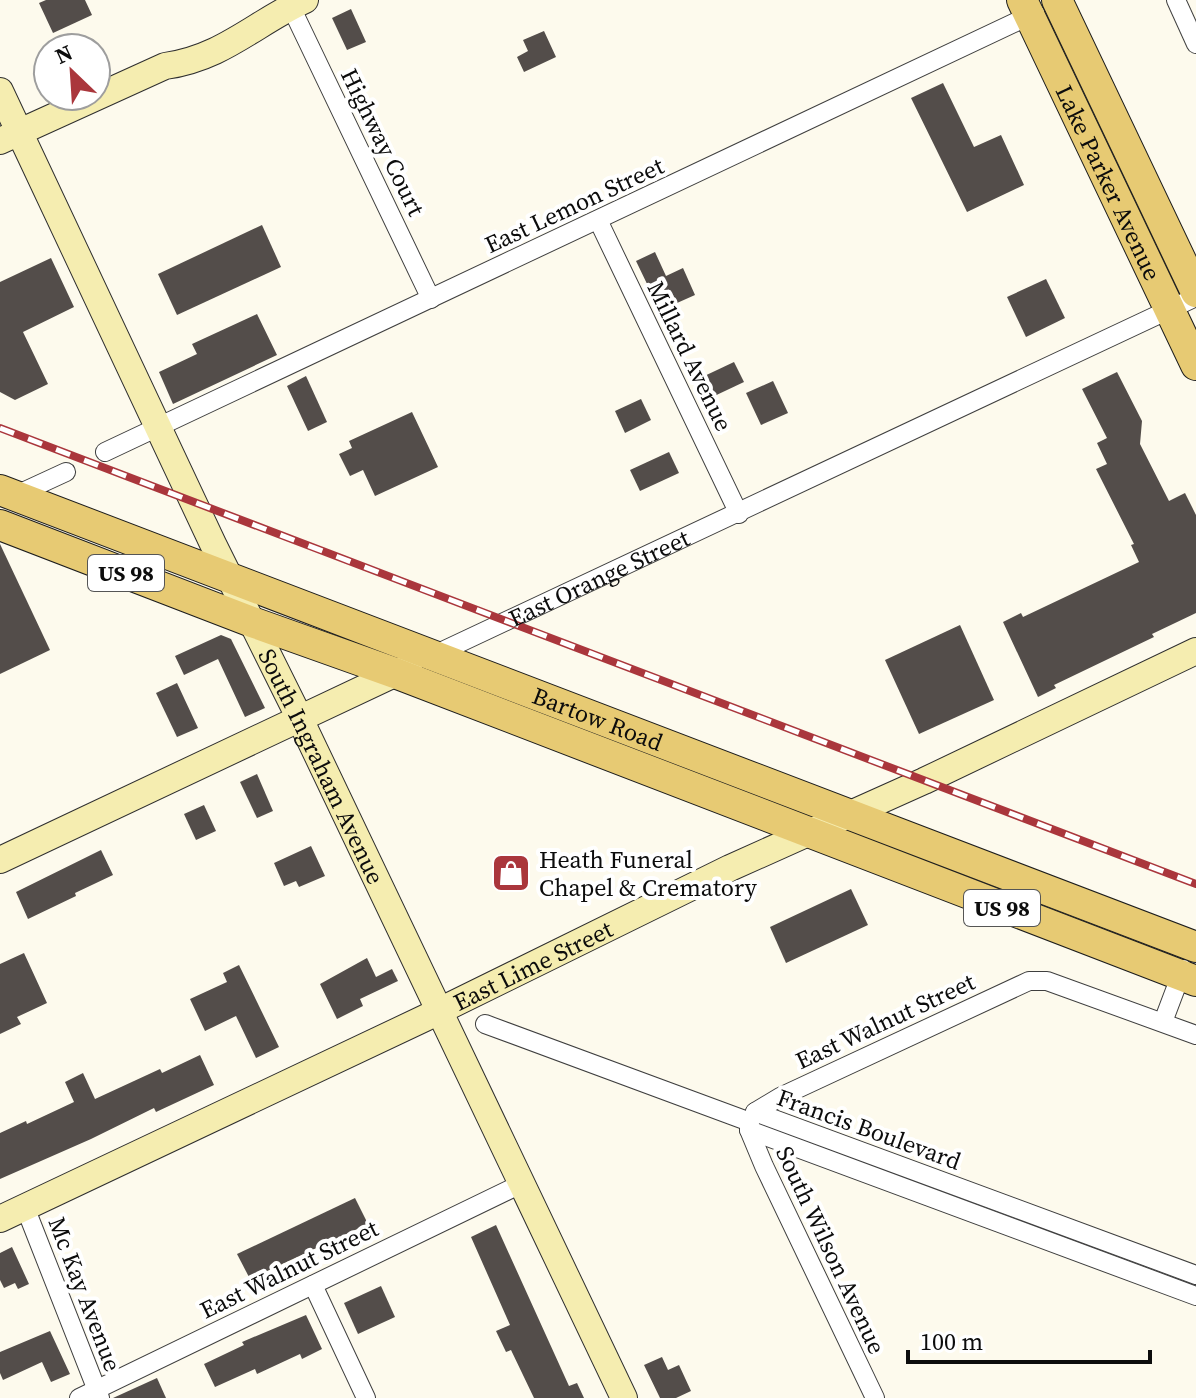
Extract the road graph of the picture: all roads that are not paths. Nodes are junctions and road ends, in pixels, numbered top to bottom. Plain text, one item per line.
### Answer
1 (1176, 0) edge
2 (1060, 1) edge
3 (298, 3) edge
4 (1026, 8) edge
5 (1196, 44) edge
6 (0, 91) edge
7 (10, 137) edge
8 (598, 220) junction
9 (1196, 294) edge
10 (431, 299) junction
11 (1168, 310) junction
12 (1196, 365) edge
13 (159, 427) junction
14 (105, 452) dead end
15 (66, 472) dead end
16 (5, 496) edge
17 (739, 514) junction
18 (0, 525) edge
19 (230, 579) junction
20 (252, 622) junction
21 (1196, 651) edge
22 (434, 655) junction
23 (395, 673) junction
24 (300, 719) junction
25 (849, 815) junction
26 (807, 834) junction
27 (0, 860) edge
28 (1194, 947) edge
29 (1188, 978) edge
30 (439, 1011) junction
31 (1163, 1022) junction
32 (485, 1024) dead end
33 (1196, 1035) edge
34 (751, 1122) junction
35 (521, 1184) junction
36 (977, 1205) junction
37 (25, 1207) junction
38 (0, 1219) edge
39 (1196, 1275) edge
40 (313, 1285) junction
41 (1196, 1295) edge
42 (99, 1394) edge
43 (79, 1398) edge
44 (366, 1398) edge
45 (624, 1398) edge
46 (875, 1398) edge

1 - 5 street
2 - 4 street, East Lemon Street
2 - 9 main road, Lake Parker Avenue
3 - 7 street
3 - 10 street, Highway Court
4 - 8 street, East Lemon Street
4 - 11 main road, Lake Parker Avenue
6 - 7 street, South Ingraham Avenue
7 - 13 street, South Ingraham Avenue
8 - 10 street, East Lemon Street
8 - 17 street, Millard Avenue
9 - 11 street, East Orange Street
10 - 13 street, East Lemon Street
11 - 12 main road, Lake Parker Avenue
11 - 17 street, East Orange Street
13 - 14 street, East Lemon Street
13 - 19 street, South Ingraham Avenue
15 - 16 street
16 - 19 main road, Bartow Road / US 98
17 - 22 street, East Orange Street
18 - 20 main road, Bartow Road / US 98
19 - 20 street, South Ingraham Avenue
19 - 22 main road, Bartow Road / US 98
20 - 23 main road, Bartow Road / US 98
20 - 24 street, South Ingraham Avenue
21 - 25 street, East Lime Street
22 - 23 street, East Orange Street
22 - 25 main road, Bartow Road / US 98
23 - 24 street, East Orange Street
23 - 26 main road, Bartow Road / US 98
24 - 27 street, East Orange Street
24 - 30 street, South Ingraham Avenue
25 - 26 street, East Lime Street
25 - 28 main road, Bartow Road / US 98
26 - 29 main road, Bartow Road / US 98
26 - 30 street, East Lime Street
28 - 29 street
29 - 31 street
30 - 35 street, South Ingraham Avenue
30 - 37 street, East Lime Street
31 - 33 street
31 - 34 street, East Walnut Street
32 - 34 street, Francis Boulevard
34 - 36 street, Francis Boulevard
34 - 46 street, South Wilson Avenue
35 - 40 street, East Walnut Street
35 - 45 street, South Ingraham Avenue
36 - 39 street, Francis Boulevard
36 - 41 street, Francis Boulevard
37 - 38 street, East Lime Street
37 - 42 street, Mc Kay Avenue
40 - 42 street, East Walnut Street
40 - 44 street
42 - 43 street, East Walnut Street

